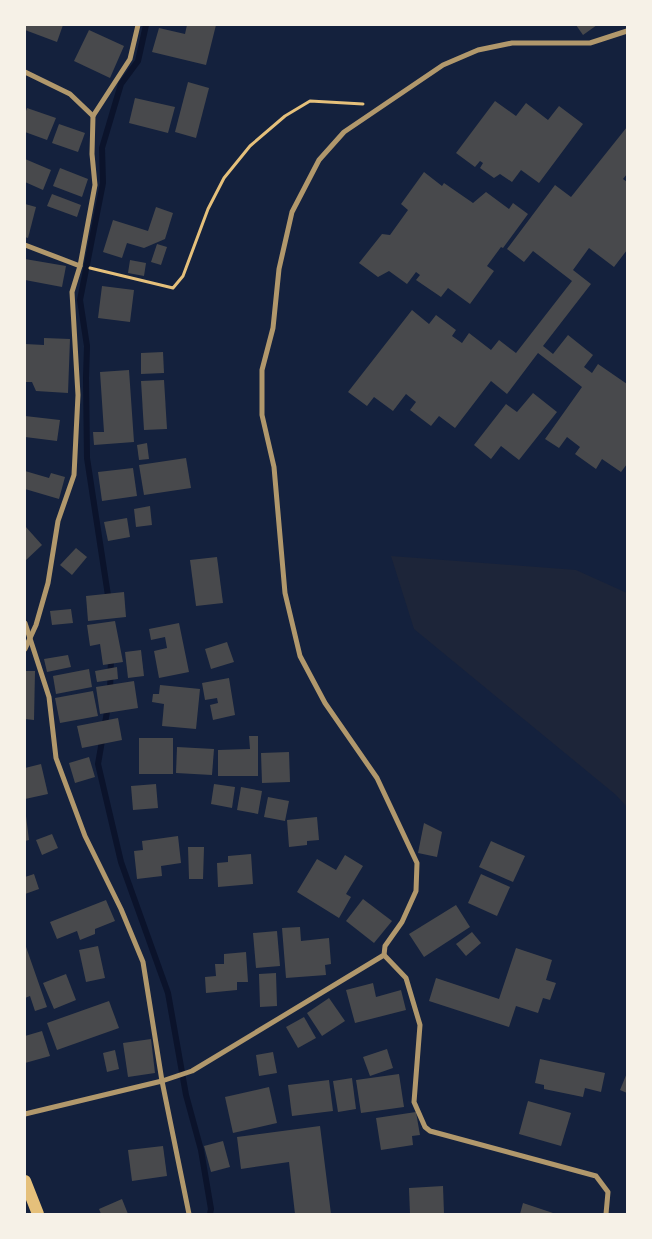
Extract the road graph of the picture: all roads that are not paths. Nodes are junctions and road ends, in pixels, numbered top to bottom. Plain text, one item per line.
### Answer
1 (138, 25) edge
2 (627, 30) edge
3 (25, 72) edge
4 (93, 116) junction
5 (25, 245) edge
6 (80, 266) junction
7 (25, 623) edge
8 (30, 638) junction
9 (25, 649) edge
10 (384, 955) junction
11 (162, 1081) junction
12 (25, 1114) edge
13 (25, 1181) edge
14 (38, 1214) edge
15 (189, 1214) edge
16 (606, 1214) edge

1 - 4 street
2 - 10 street
3 - 4 street
4 - 6 street
5 - 6 street
6 - 8 street
7 - 8 street
8 - 9 street
8 - 11 street
10 - 11 street
10 - 16 street
11 - 12 street
11 - 15 street
13 - 14 main road

